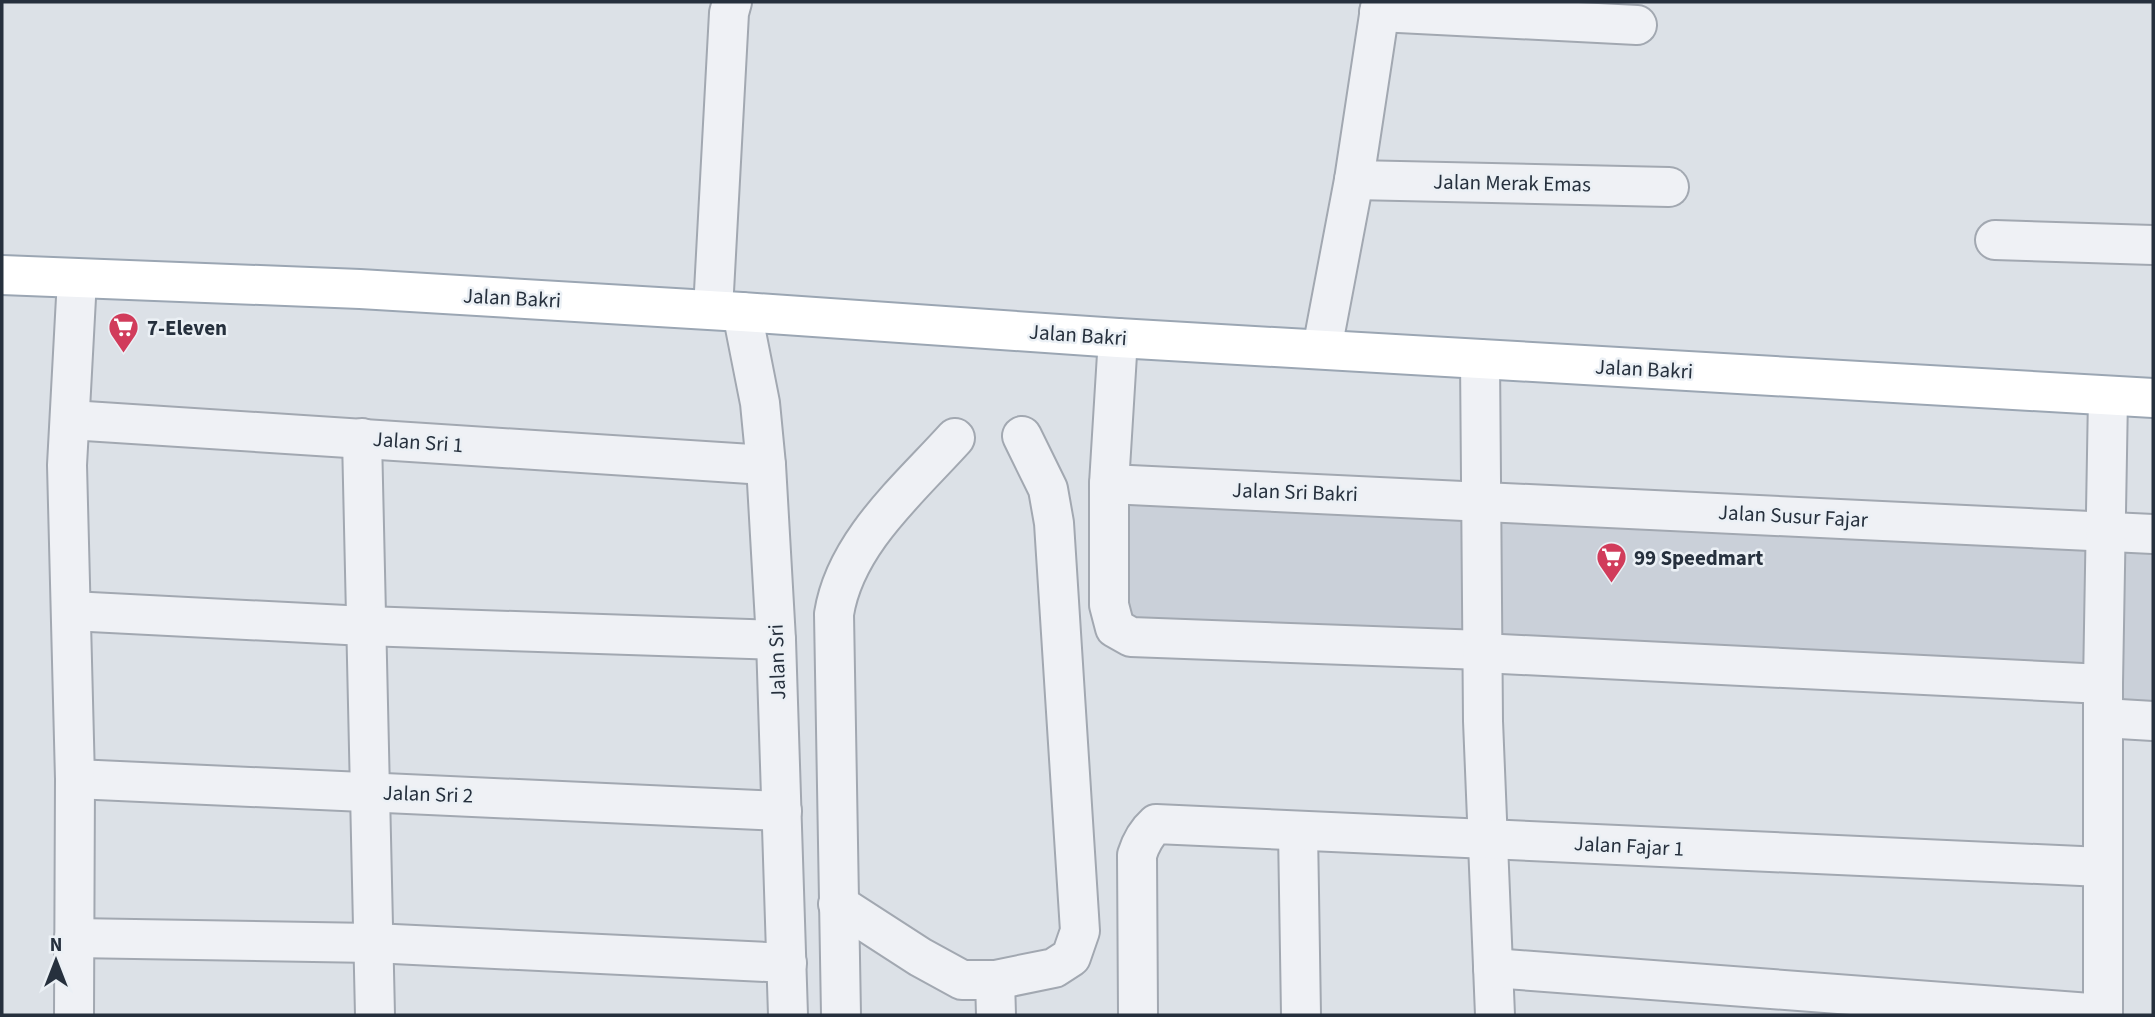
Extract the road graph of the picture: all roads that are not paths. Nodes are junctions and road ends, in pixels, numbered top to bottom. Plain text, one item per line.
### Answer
1 (732, 2) edge
2 (1380, 7) edge
3 (1637, 25) dead end
4 (1354, 180) junction
5 (1670, 187) dead end
6 (1995, 240) dead end
7 (2153, 246) edge
8 (2, 275) edge
9 (77, 279) junction
10 (727, 311) junction
11 (1118, 338) junction
12 (1322, 349) junction
13 (1480, 359) junction
14 (2108, 397) junction
15 (2153, 398) edge
16 (70, 419) junction
17 (1023, 436) dead end
18 (362, 438) junction
19 (955, 438) dead end
20 (766, 464) junction
21 (1109, 484) junction
22 (1480, 500) junction
23 (2105, 532) junction
24 (2153, 534) edge
25 (71, 611) junction
26 (365, 626) junction
27 (776, 640) junction
28 (1482, 652) junction
29 (2103, 701) junction
30 (2153, 720) edge
31 (75, 779) junction
32 (369, 792) junction
33 (782, 811) junction
34 (1298, 831) junction
35 (1488, 839) junction
36 (2102, 867) junction
37 (838, 904) junction
38 (74, 938) junction
39 (373, 943) junction
40 (787, 963) junction
41 (1493, 968) junction
42 (995, 998) edge
43 (74, 1015) edge
44 (375, 1015) edge
45 (788, 1015) edge
46 (841, 1015) edge
47 (1138, 1015) edge
48 (1301, 1015) edge
49 (1495, 1015) edge
50 (2103, 1015) edge

1 - 10 street, Jalan Sri
2 - 3 street
2 - 4 street
4 - 5 street, Jalan Merak Emas
4 - 12 street
6 - 7 street
8 - 9 main road, Jalan Bakri
9 - 10 main road, Jalan Bakri
9 - 16 street
10 - 11 main road, Jalan Bakri
10 - 20 street, Jalan Sri
11 - 12 main road, Jalan Bakri
11 - 21 street
12 - 13 main road, Jalan Bakri
13 - 14 main road, Jalan Bakri
13 - 22 street
14 - 15 main road, Jalan Bakri
14 - 23 street
16 - 18 street, Jalan Sri 1
16 - 25 street
17 - 42 street
18 - 20 street, Jalan Sri 1
18 - 26 street
19 - 37 street
20 - 27 street, Jalan Sri
21 - 22 street, Jalan Sri Bakri
21 - 28 street
22 - 23 street, Jalan Susur Fajar
22 - 28 street
23 - 24 street, Jalan Susur Fajar
23 - 29 street
25 - 26 street
25 - 31 street
26 - 27 street
26 - 32 street
27 - 33 street, Jalan Sri
28 - 29 street
28 - 35 street
29 - 30 street
29 - 36 street
31 - 32 street, Jalan Sri 2
31 - 38 street
32 - 33 street, Jalan Sri 2
32 - 39 street
33 - 40 street, Jalan Sri
34 - 35 street, Jalan Fajar 1
34 - 47 street, Jalan Fajar 1
34 - 48 street
35 - 36 street, Jalan Fajar 1
35 - 41 street
36 - 50 street
37 - 42 street
37 - 46 street
38 - 39 street
38 - 43 street
39 - 40 street
39 - 44 street
40 - 45 street, Jalan Sri
41 - 49 street
41 - 50 street

